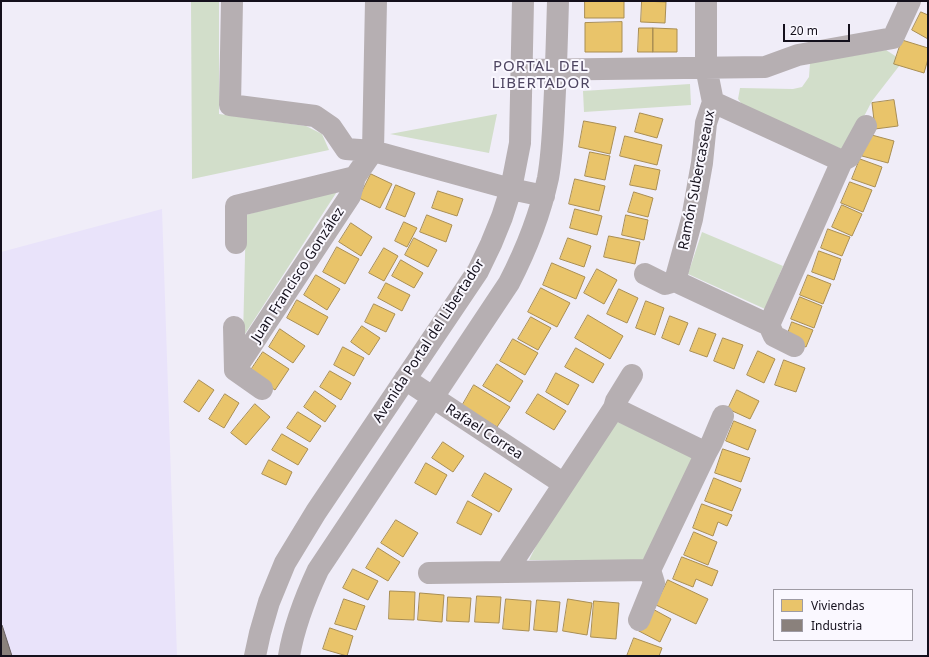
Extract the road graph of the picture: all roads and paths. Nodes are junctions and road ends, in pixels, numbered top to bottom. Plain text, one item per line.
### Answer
1 (232, 1) edge
2 (376, 1) edge
3 (523, 1) edge
4 (558, 1) edge
5 (706, 1) edge
6 (910, 1) edge
7 (706, 67) junction
8 (557, 68) junction
9 (522, 70) junction
10 (713, 102) junction
11 (866, 126) dead end
12 (373, 151) junction
13 (842, 161) junction
14 (355, 176) junction
15 (511, 189) junction
16 (544, 196) junction
17 (236, 243) dead end
18 (645, 274) dead end
19 (675, 281) junction
20 (770, 325) junction
21 (234, 327) dead end
22 (794, 346) dead end
23 (235, 370) junction
24 (632, 375) dead end
25 (405, 379) junction
26 (262, 389) dead end
27 (433, 398) junction
28 (614, 408) junction
29 (723, 416) dead end
30 (706, 452) junction
31 (564, 484) junction
32 (650, 570) junction
33 (506, 572) junction
34 (430, 573) dead end
35 (639, 620) dead end
36 (256, 656) edge
37 (289, 656) edge

1 - 12 street
2 - 12 street
3 - 9 street, Avenida Portal del Libertador
4 - 8 street
5 - 7 street, Ramón Subercaseaux
6 - 7 street
7 - 8 street
7 - 10 street, Ramón Subercaseaux
8 - 9 street
8 - 16 street
9 - 15 street, Avenida Portal del Libertador
10 - 13 street, Ramón Subercaseaux
10 - 19 street, Ramón Subercaseaux
11 - 13 street
12 - 14 street, Juan Francisco González
12 - 15 street
13 - 20 street
14 - 17 street
14 - 23 street, Juan Francisco González
15 - 16 street
15 - 25 street, Avenida Portal del Libertador
16 - 27 street
18 - 19 street
19 - 20 street
20 - 22 street
21 - 23 street, Juan Francisco González
23 - 26 street
24 - 28 street
25 - 27 street, Rafael Correa
25 - 36 street, Avenida Portal del Libertador
27 - 31 street, Rafael Correa
27 - 37 street
28 - 30 street
28 - 31 street
29 - 30 street
30 - 32 street
31 - 33 street
32 - 33 street
32 - 35 street
33 - 34 street

